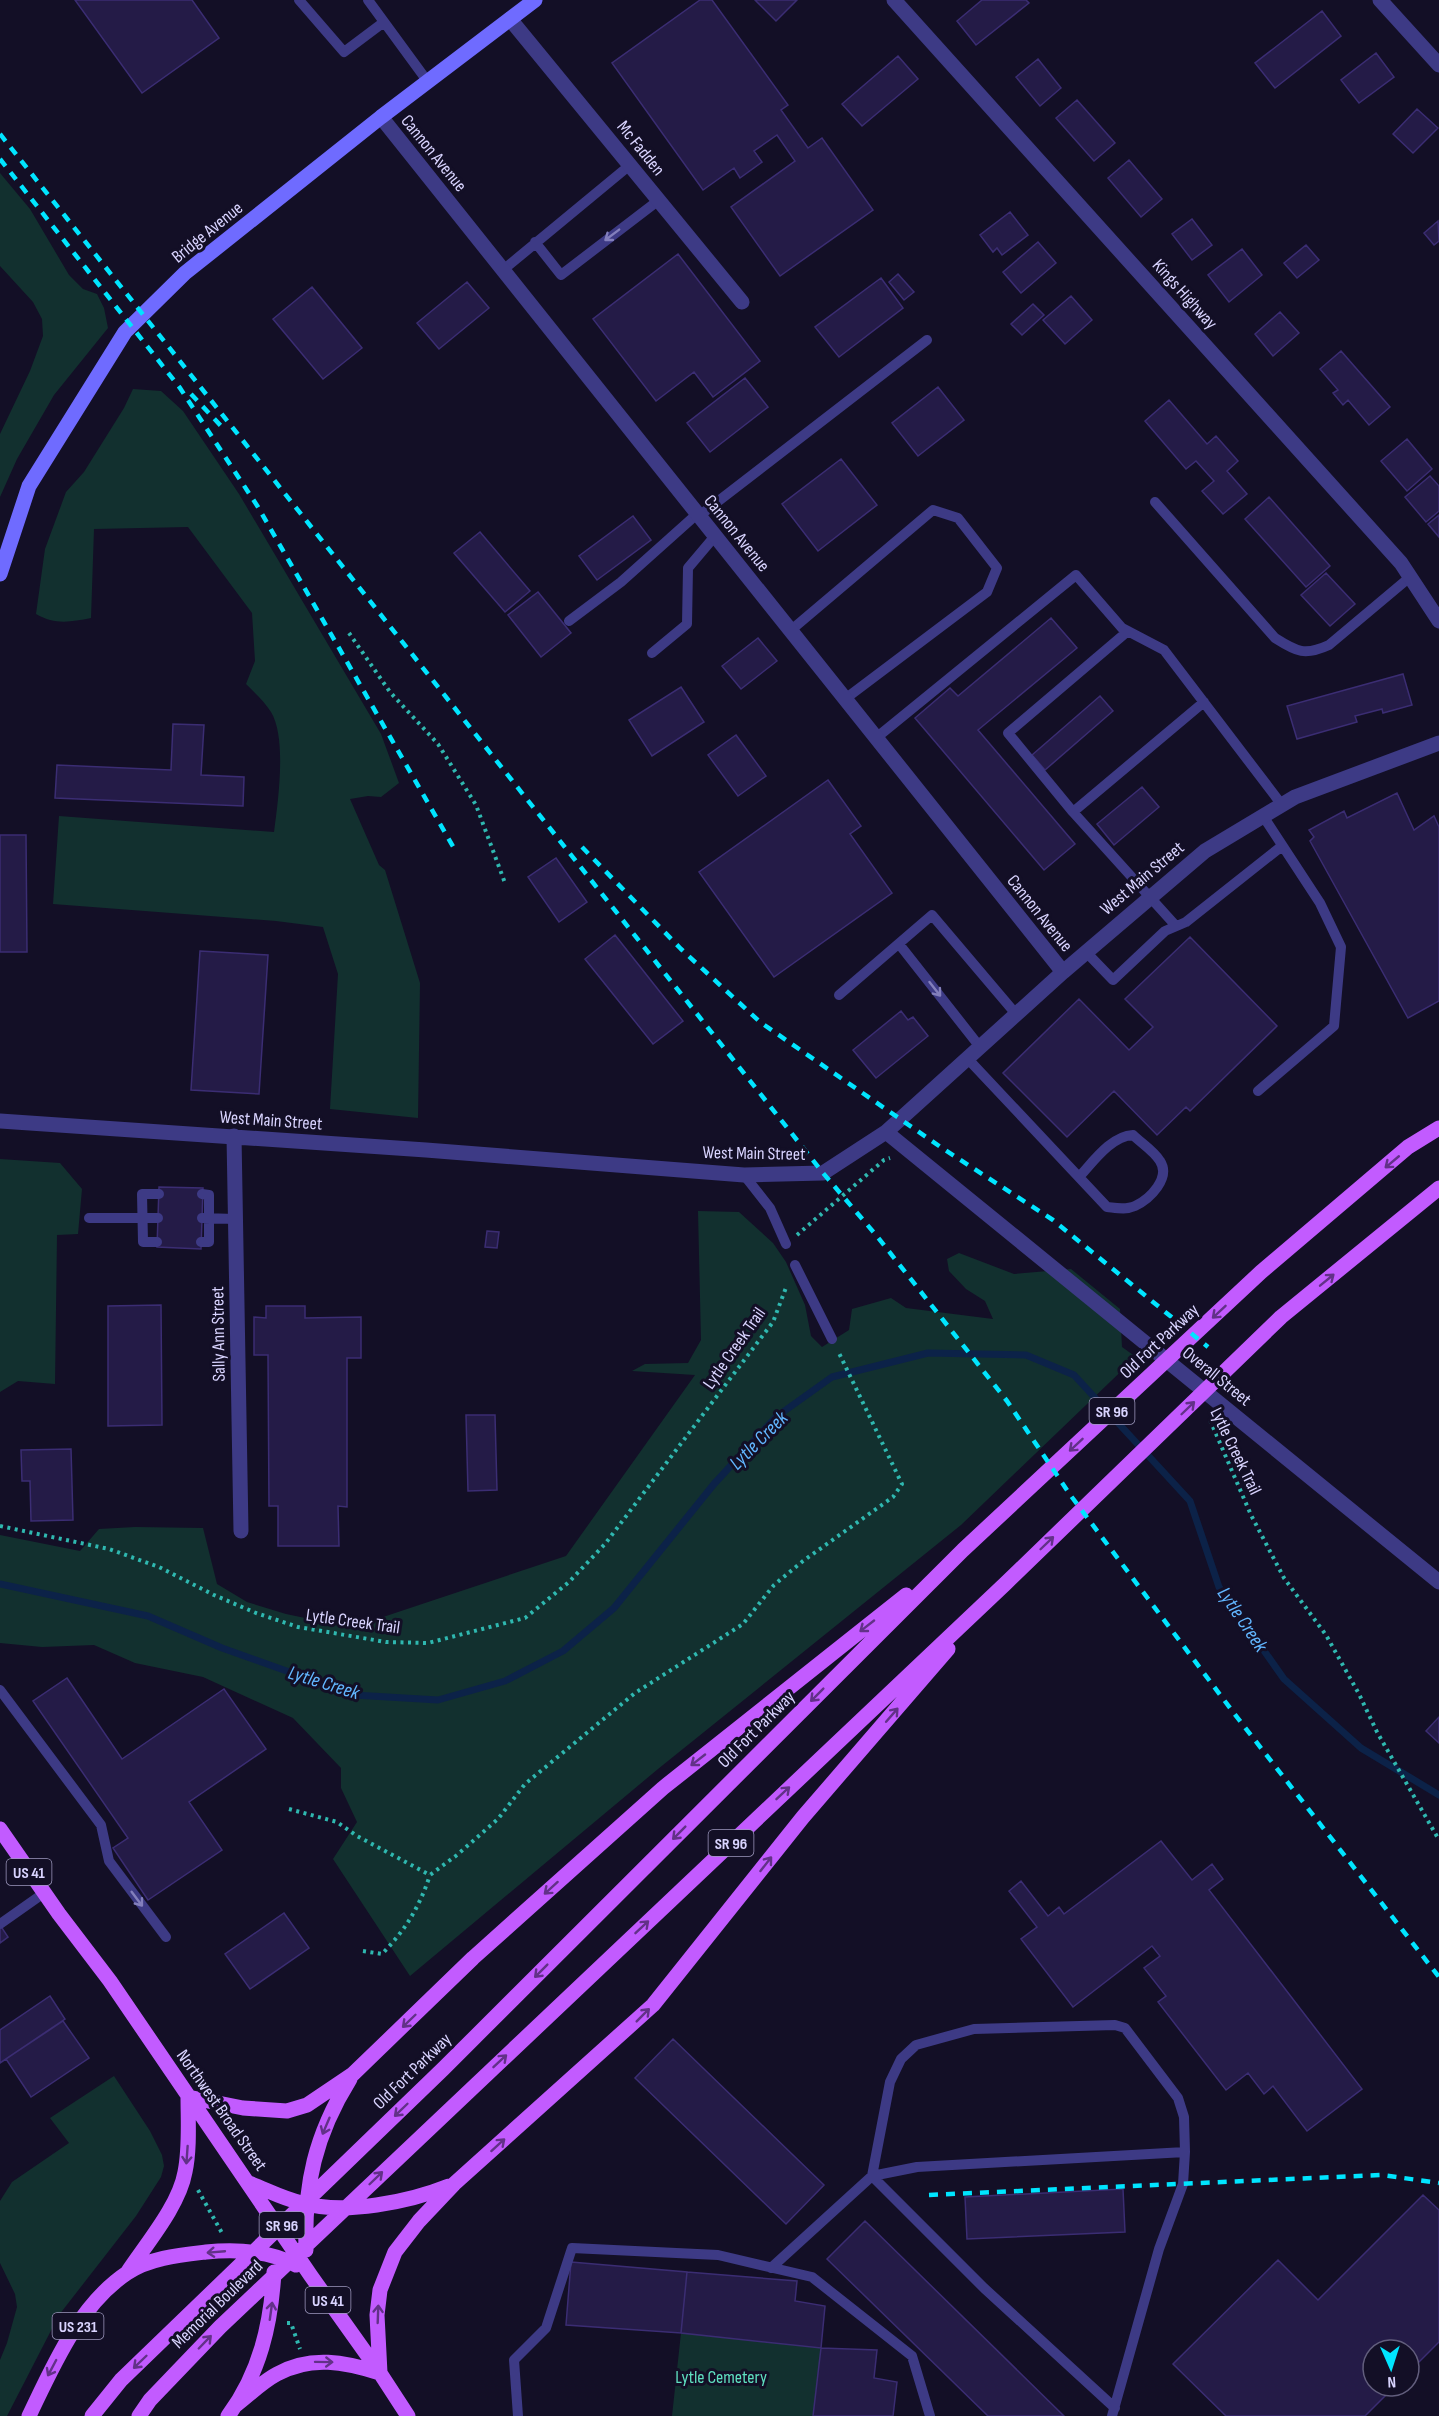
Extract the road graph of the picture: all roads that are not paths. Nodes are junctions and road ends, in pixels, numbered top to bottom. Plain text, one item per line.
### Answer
1 (299, 0) edge
2 (368, 0) edge
3 (894, 0) edge
4 (1380, 0) edge
5 (526, 3) edge
6 (510, 19) junction
7 (384, 22) junction
8 (1439, 65) edge
9 (428, 82) junction
10 (381, 117) junction
11 (630, 165) junction
12 (659, 200) junction
13 (535, 242) junction
14 (503, 270) junction
15 (742, 302) dead end
16 (927, 340) dead end
17 (1155, 502) dead end
18 (698, 515) junction
19 (715, 536) junction
20 (0, 574) edge
21 (1410, 577) junction
22 (569, 621) dead end
23 (1439, 621) edge
24 (790, 631) junction
25 (1128, 631) junction
26 (652, 653) dead end
27 (844, 699) junction
28 (1204, 702) junction
29 (876, 738) junction
30 (1439, 743) edge
31 (1281, 805) junction
32 (1073, 812) junction
33 (1263, 816) junction
34 (1282, 846) junction
35 (1150, 897) junction
36 (1176, 926) junction
37 (899, 944) junction
38 (1086, 952) junction
39 (1063, 972) junction
40 (839, 995) dead end
41 (1016, 1014) junction
42 (980, 1047) junction
43 (967, 1058) junction
44 (1258, 1091) dead end
45 (0, 1121) edge
46 (1439, 1128) edge
47 (886, 1132) junction
48 (234, 1136) junction
49 (744, 1175) junction
50 (1079, 1177) junction
51 (1439, 1188) edge
52 (159, 1194) dead end
53 (202, 1194) dead end
54 (89, 1218) dead end
55 (142, 1218) junction
56 (158, 1218) dead end
57 (206, 1218) junction
58 (236, 1218) junction
59 (157, 1242) dead end
60 (201, 1242) dead end
61 (786, 1244) road end
62 (795, 1265) road end
63 (832, 1339) road end
64 (241, 1532) dead end
65 (963, 1550) junction
66 (1439, 1582) edge
67 (1005, 1584) junction
68 (0, 1690) edge
69 (0, 1829) edge
70 (44, 1893) junction
71 (0, 1923) edge
72 (166, 1937) dead end
73 (354, 2074) junction
74 (189, 2097) junction
75 (1185, 2151) junction
76 (872, 2176) junction
77 (249, 2183) junction
78 (454, 2184) junction
79 (306, 2204) junction
80 (273, 2256) junction
81 (771, 2268) junction
82 (127, 2273) junction
83 (311, 2276) junction
84 (381, 2373) junction
85 (232, 2410) edge
86 (1113, 2412) edge
87 (29, 2416) edge
88 (92, 2416) edge
89 (139, 2416) edge
90 (408, 2416) edge
91 (518, 2416) edge
92 (930, 2416) edge

1 - 7 lane
2 - 7 lane
3 - 21 street, Kings Highway
4 - 8 street
5 - 6 street, Bridge Avenue
6 - 9 street, Bridge Avenue
6 - 11 street, Mc Fadden
7 - 9 lane
9 - 10 street, Bridge Avenue
10 - 14 street, Cannon Avenue
10 - 20 street, Bridge Avenue
11 - 12 street, Mc Fadden
11 - 13 lane
12 -> 13 lane
12 - 15 street, Mc Fadden
13 - 14 lane
14 - 18 street, Cannon Avenue
16 - 18 lane
17 - 21 lane
18 - 19 street, Cannon Avenue
18 - 22 lane
19 - 24 street, Cannon Avenue
19 - 26 lane
21 - 23 street, Kings Highway
24 - 27 street, Cannon Avenue
24 - 27 lane
25 - 28 lane
25 - 29 lane
25 - 32 lane
27 - 29 street, Cannon Avenue
28 - 31 lane
28 - 32 lane
29 - 39 street, Cannon Avenue
30 - 31 street, West Main Street
31 - 33 street, West Main Street
32 - 35 lane
33 - 34 lane
33 - 35 street, West Main Street
34 - 36 lane
34 - 44 lane
35 - 36 lane
35 - 38 street, West Main Street
36 - 38 lane
37 - 40 lane
37 - 41 lane
37 -> 42 lane
38 - 39 street, West Main Street
39 - 41 street, West Main Street
41 - 42 street, West Main Street
42 - 43 street, West Main Street
43 - 47 street, West Main Street
43 - 50 lane
45 - 48 street, West Main Street
46 -> 65 main road, Old Fort Parkway / SR 96
47 - 49 street, West Main Street
47 - 66 street, Overall Street
48 - 49 street, West Main Street
48 - 58 street, Sally Ann Street
49 - 61 lane
50 - 50 lane
67 -> 51 main road, SR 96
52 - 55 lane
53 - 57 lane
54 - 55 lane
55 - 56 lane
55 - 59 lane
57 - 58 lane
57 - 60 lane
58 - 64 street, Sally Ann Street
62 - 63 lane
65 -> 73 main road
65 -> 88 main road, Old Fort Parkway / SR 96
78 -> 67 main road
89 -> 67 main road, Memorial Boulevard / SR 96
68 -> 72 lane
69 - 70 main road, Northwest Broad Street / US 41
70 - 71 lane
70 - 74 main road, Northwest Broad Street / US 41
73 - 74 main road
73 -> 79 main road
74 - 77 main road, Northwest Broad Street / US 41
74 -> 82 main road
75 - 76 lane
75 - 76 lane
75 - 86 lane
76 - 81 lane
76 - 86 lane
77 - 79 main road
77 - 80 main road
77 - 83 main road, Northwest Broad Street / US 41
78 - 79 main road
84 -> 78 main road
79 - 83 main road
80 -> 82 main road
80 - 83 main road
85 -> 80 main road
81 - 91 lane
81 - 92 lane
82 -> 87 main road, US 231
83 - 84 main road, Northwest Broad Street / US 41
85 -> 84 main road
84 - 90 main road, Northwest Broad Street / US 41

